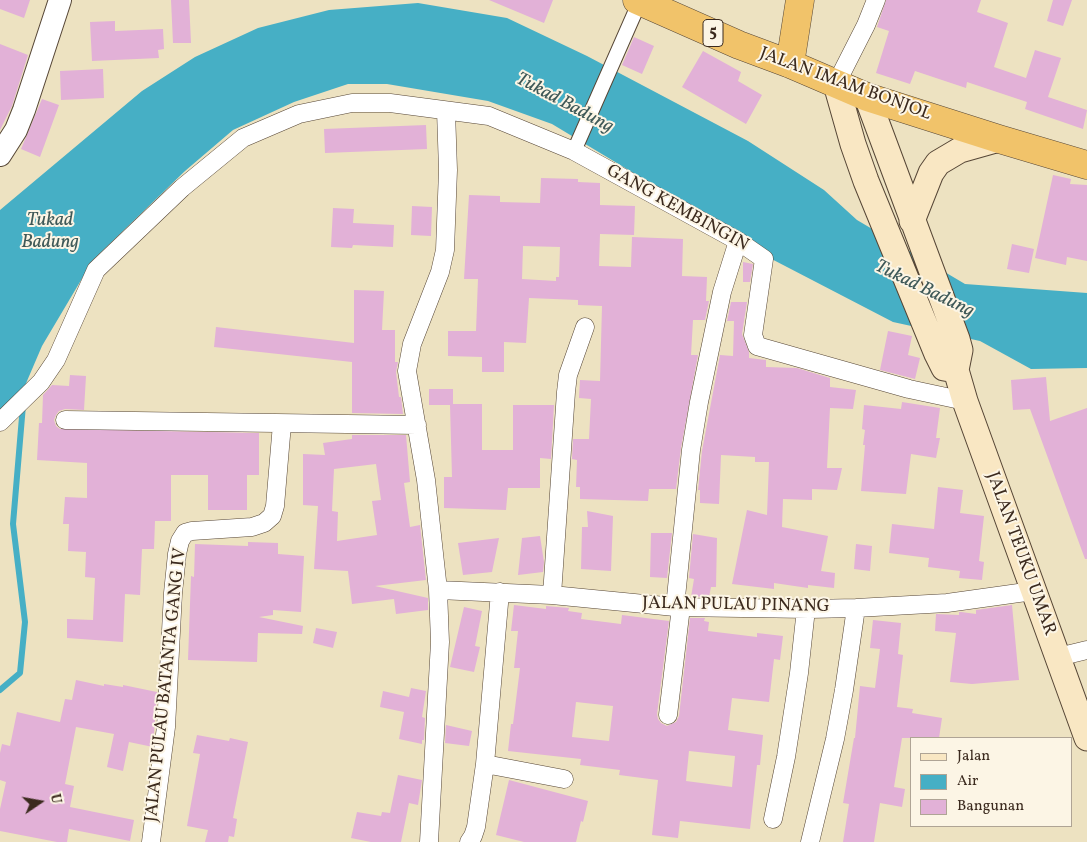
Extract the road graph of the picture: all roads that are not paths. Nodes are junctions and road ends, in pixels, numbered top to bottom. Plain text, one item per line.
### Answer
1 (60, 0) edge
2 (800, 0) edge
3 (876, 0) edge
4 (638, 1) edge
5 (790, 64) junction
6 (836, 84) junction
7 (867, 97) junction
8 (446, 111) junction
9 (999, 139) junction
10 (575, 149) junction
11 (0, 155) edge
12 (1087, 165) edge
13 (914, 225) junction
14 (738, 241) junction
15 (585, 328) dead end
16 (956, 370) junction
17 (965, 401) junction
18 (65, 420) dead end
19 (0, 422) edge
20 (282, 424) junction
21 (416, 425) junction
22 (438, 590) junction
23 (1033, 591) junction
24 (500, 592) junction
25 (552, 595) junction
26 (678, 607) junction
27 (856, 608) junction
28 (806, 609) junction
29 (1087, 650) edge
30 (1058, 657) junction
31 (668, 715) dead end
32 (1087, 738) edge
33 (485, 764) junction
34 (564, 779) dead end
35 (773, 819) dead end
36 (151, 842) edge
37 (429, 842) edge
38 (469, 842) edge
39 (810, 842) edge

1 - 11 street
2 - 5 highway
3 - 6 street
4 - 5 highway, JALAN IMAM BONJOL / 5
4 - 10 street
5 - 6 highway, JALAN IMAM BONJOL
6 - 7 highway, JALAN IMAM BONJOL
6 - 16 main road
7 - 9 highway, JALAN IMAM BONJOL
7 - 13 main road, JALAN TEUKU UMAR
8 - 10 street, GANG KEMBINGIN
8 - 19 street, GANG KEMBINGIN
8 - 21 street
9 - 12 highway, JALAN IMAM BONJOL
9 - 13 main road
10 - 14 street, GANG KEMBINGIN
13 - 16 main road, JALAN TEUKU UMAR
14 - 17 street, GANG KEMBINGIN
14 - 26 street
15 - 25 street
16 - 17 main road, JALAN TEUKU UMAR
17 - 23 main road, JALAN TEUKU UMAR
18 - 20 street
20 - 21 street
20 - 36 street, JALAN PULAU BATANTA GANG IV
21 - 22 street
22 - 24 street, JALAN PULAU PINANG
22 - 37 street
23 - 27 street, JALAN PULAU PINANG
23 - 30 main road, JALAN TEUKU UMAR
24 - 25 street, JALAN PULAU PINANG
24 - 33 street
25 - 26 street, JALAN PULAU PINANG
26 - 28 street, JALAN PULAU PINANG
26 - 31 street
27 - 28 street, JALAN PULAU PINANG
27 - 39 street
28 - 35 street
29 - 30 street
30 - 32 main road, JALAN TEUKU UMAR
33 - 34 street
33 - 38 street

